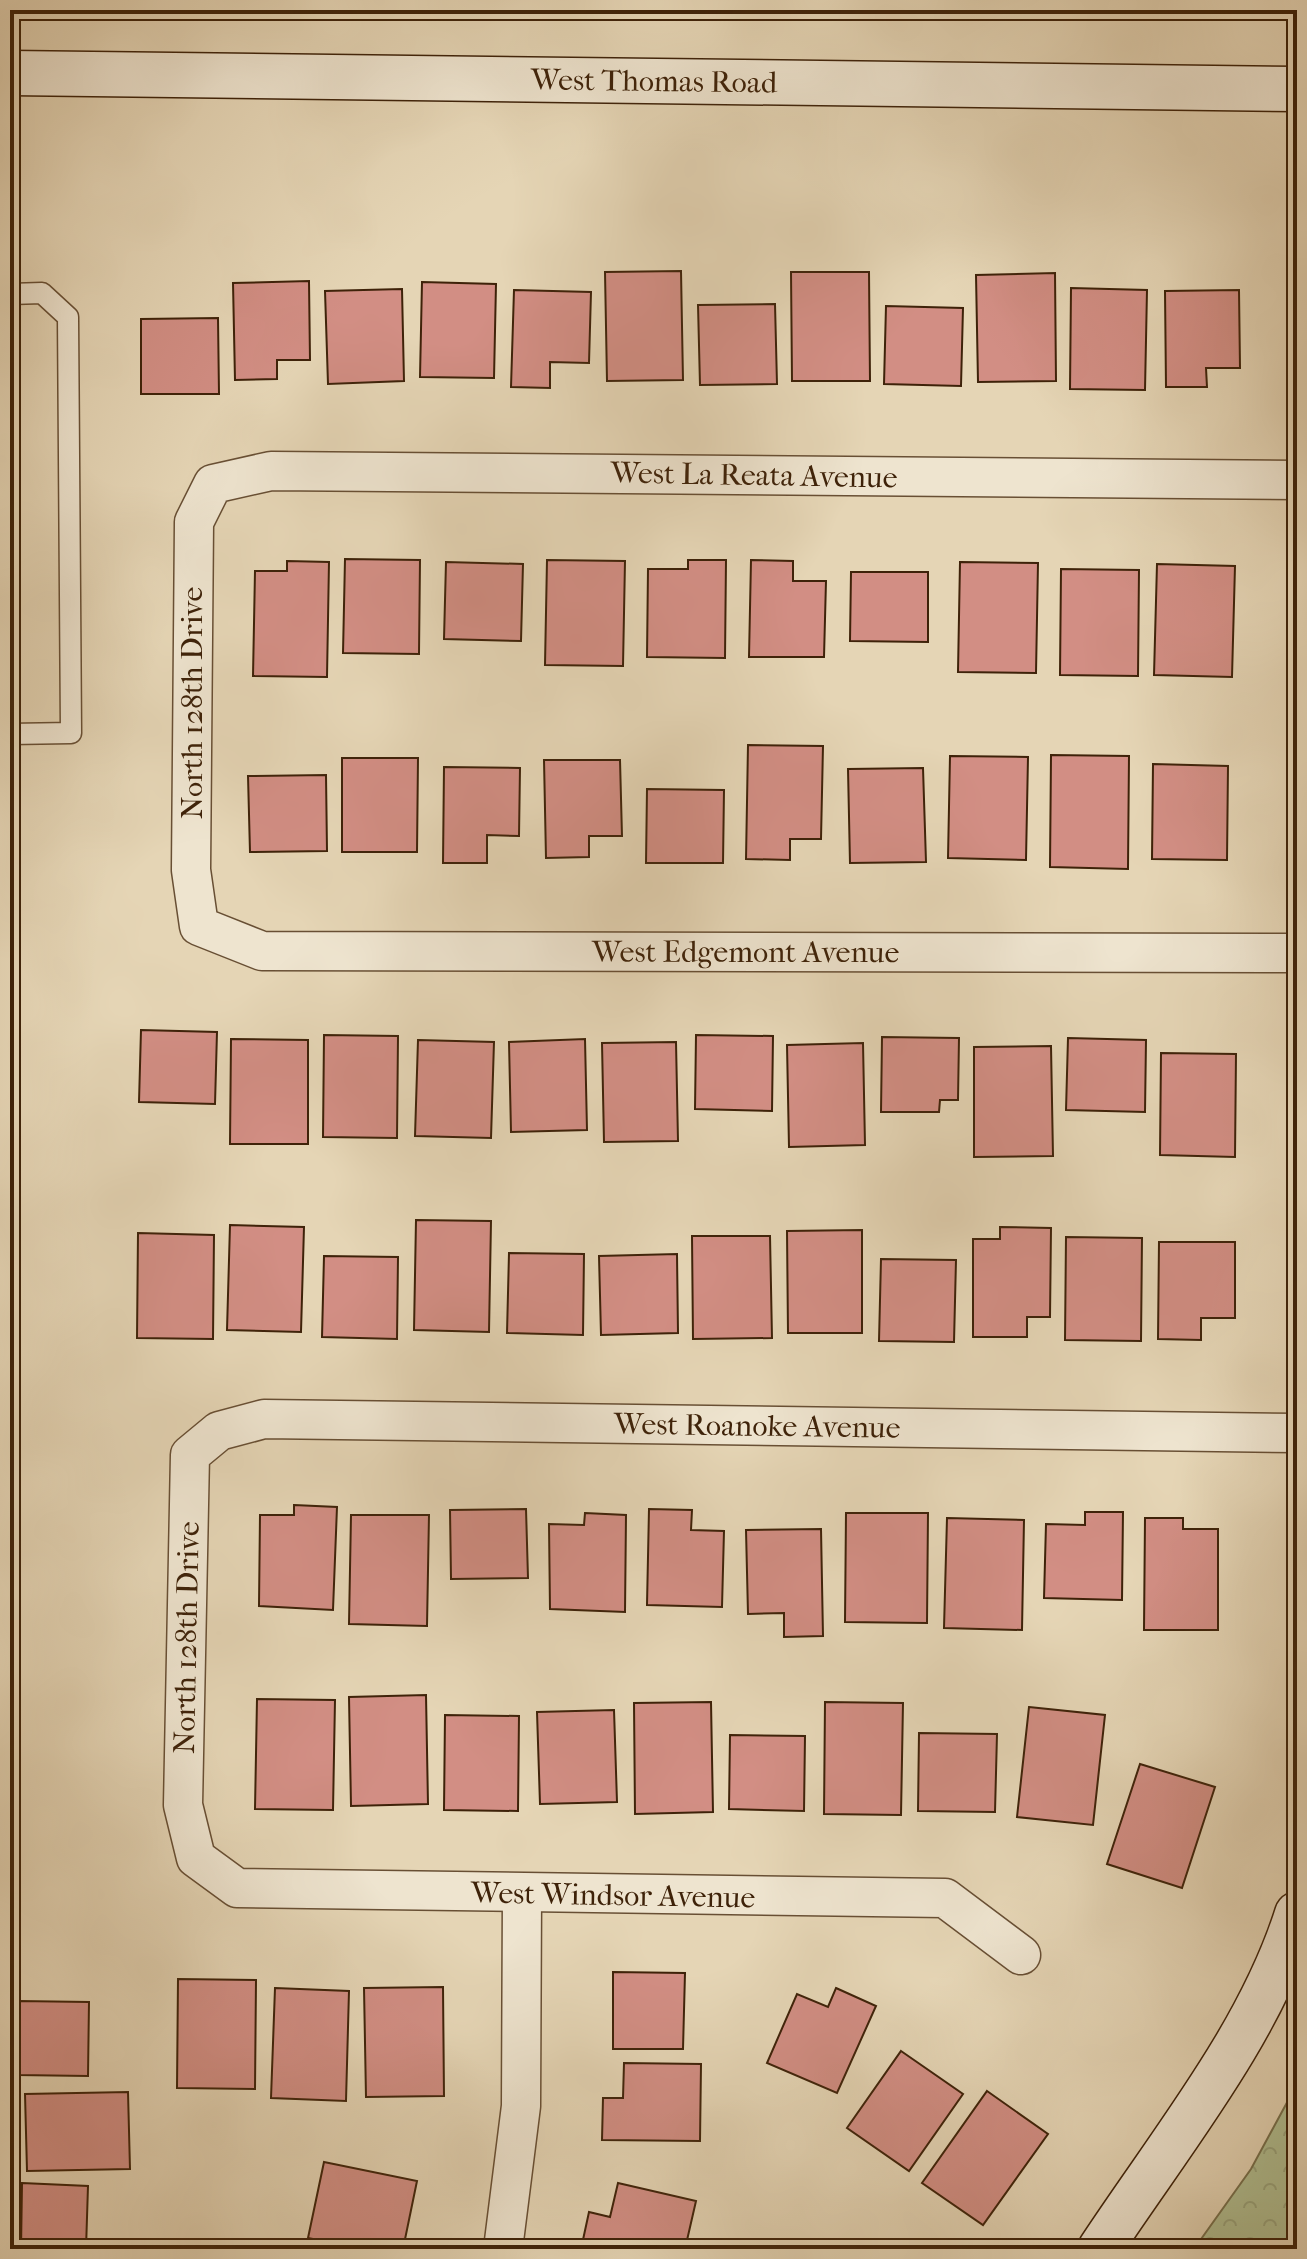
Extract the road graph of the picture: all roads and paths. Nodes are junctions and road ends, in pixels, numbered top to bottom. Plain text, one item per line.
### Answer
1 (10, 73) edge
2 (1297, 89) edge
3 (10, 294) edge
4 (1297, 480) edge
5 (213, 484) joint
6 (10, 734) edge
7 (199, 926) joint
8 (1297, 953) edge
9 (219, 1431) joint
10 (1297, 1433) edge
11 (196, 1858) joint
12 (522, 1894) junction
13 (1297, 1914) edge
14 (1021, 1955) dead end
15 (1290, 1963) edge
16 (503, 2249) edge
17 (1100, 2249) edge

1 - 2 street, West Thomas Road
3 - 6 lane
4 - 5 street, West La Reata Avenue
5 - 7 street, North 128th Drive
7 - 8 street, West Edgemont Avenue
9 - 10 street, West Roanoke Avenue
9 - 11 street, North 128th Drive
11 - 12 street, West Windsor Avenue
12 - 14 street, West Windsor Avenue
12 - 16 street
13 - 15 street
15 - 17 street

